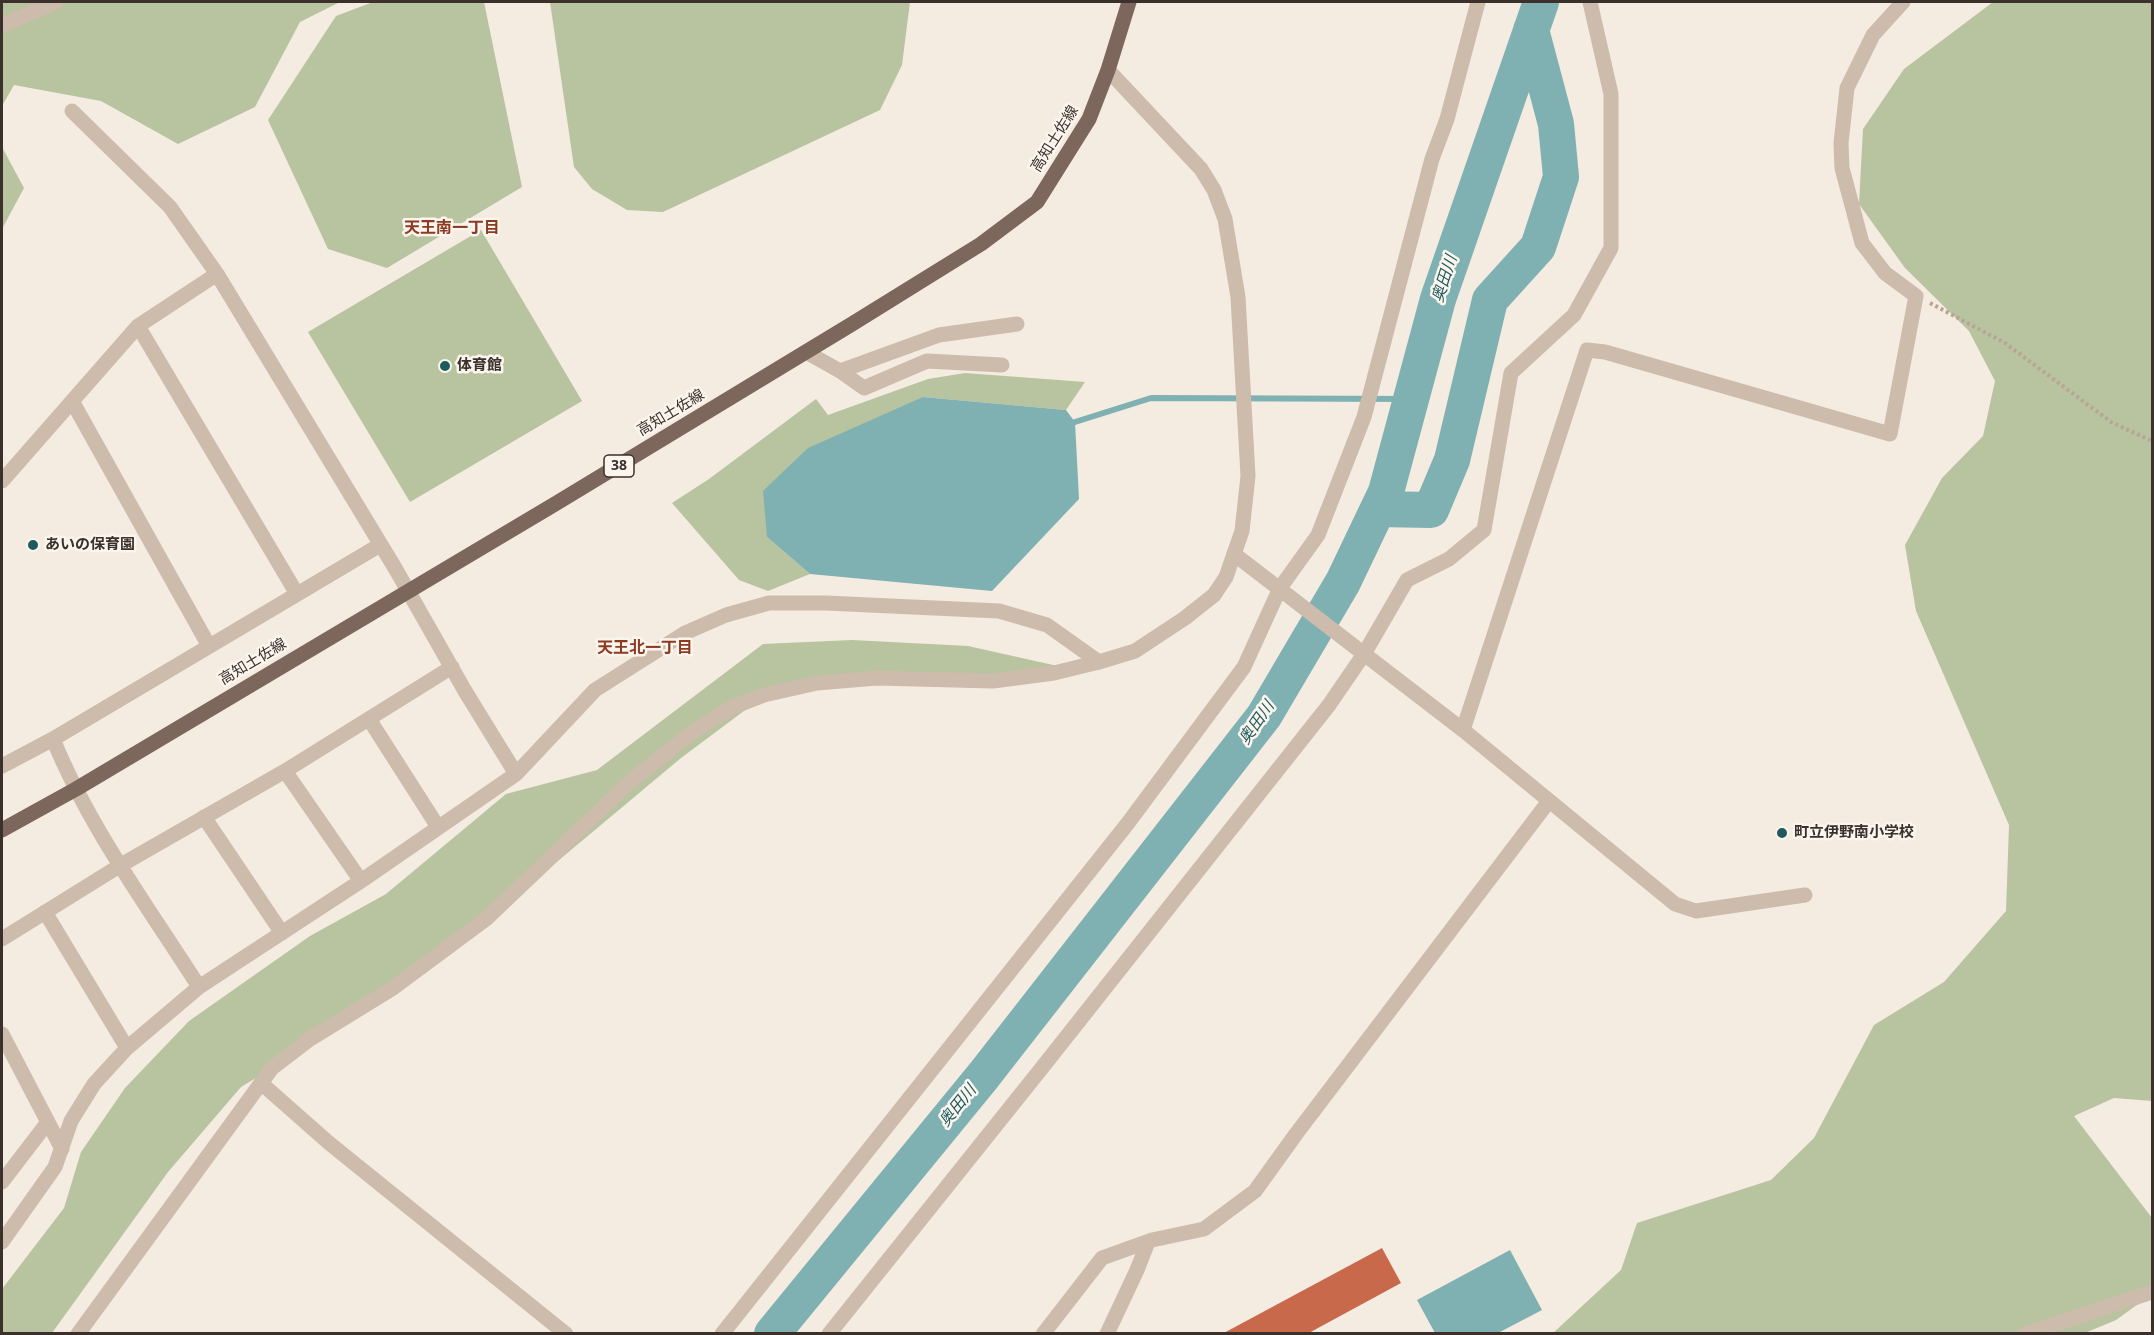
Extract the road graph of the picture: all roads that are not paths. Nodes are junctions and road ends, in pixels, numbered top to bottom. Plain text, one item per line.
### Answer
1 (56, 2) edge
2 (1129, 2) edge
3 (1478, 2) edge
4 (1590, 2) edge
5 (1903, 2) edge
6 (2, 25) edge
7 (1108, 70) junction
8 (72, 111) dead end
9 (217, 274) junction
10 (1017, 324) dead end
11 (138, 326) junction
12 (806, 352) junction
13 (1002, 365) dead end
14 (840, 370) junction
15 (72, 401) junction
16 (2, 481) edge
17 (380, 545) junction
18 (1234, 554) junction
19 (1280, 588) junction
20 (408, 590) junction
21 (297, 594) junction
22 (209, 646) junction
23 (1364, 654) junction
24 (1099, 662) junction
25 (452, 667) junction
26 (369, 719) junction
27 (1463, 730) junction
28 (53, 739) junction
29 (2, 766) edge
30 (285, 771) junction
31 (516, 774) junction
32 (76, 789) junction
33 (1549, 801) junction
34 (204, 817) junction
35 (438, 827) junction
36 (2, 830) edge
37 (121, 865) junction
38 (361, 881) junction
39 (1805, 894) dead end
40 (45, 912) junction
41 (282, 933) junction
42 (2, 939) edge
43 (199, 987) junction
44 (2, 1034) edge
45 (127, 1048) junction
46 (15, 1058) junction
47 (2, 1066) edge
48 (261, 1083) junction
49 (48, 1122) junction
50 (62, 1149) junction
51 (2, 1182) edge
52 (2, 1242) edge
53 (1148, 1242) junction
54 (2152, 1292) edge
55 (78, 1334) edge
56 (566, 1334) edge
57 (722, 1334) edge
58 (830, 1334) edge
59 (1043, 1334) edge
60 (1107, 1334) edge
61 (2025, 1334) edge

1 - 6 street
2 - 7 main road, 高知土佐線 / 38
3 - 19 street
4 - 23 street
5 - 27 street
7 - 12 main road, 高知土佐線 / 38
7 - 18 street
8 - 9 street
9 - 11 street
9 - 17 street
10 - 14 street
11 - 15 street
11 - 21 street
12 - 14 street
12 - 20 main road, 高知土佐線 / 38
13 - 14 street
15 - 16 street
15 - 22 street
17 - 20 street
17 - 21 street
18 - 19 street
18 - 24 street
19 - 23 street
19 - 57 street
20 - 25 street
20 - 32 main road, 高知土佐線 / 38
21 - 22 street
22 - 28 street
23 - 27 street
23 - 58 street
24 - 31 street
24 - 48 street
25 - 26 street
25 - 31 street
26 - 30 street
26 - 35 street
27 - 33 street
28 - 29 street
28 - 32 street
30 - 34 street
30 - 38 street
31 - 35 street
32 - 36 main road, 高知土佐線 / 38
32 - 37 street
33 - 39 street
33 - 53 street
34 - 37 street
34 - 41 street
35 - 38 street
37 - 40 street
37 - 43 street
38 - 41 street
40 - 42 street
40 - 45 street
41 - 43 street
43 - 45 street
44 - 46 street
45 - 50 street
46 - 47 street
46 - 49 street
48 - 55 street
48 - 56 street
49 - 50 street
49 - 51 street
50 - 52 street
53 - 59 street
53 - 60 street
54 - 61 street

